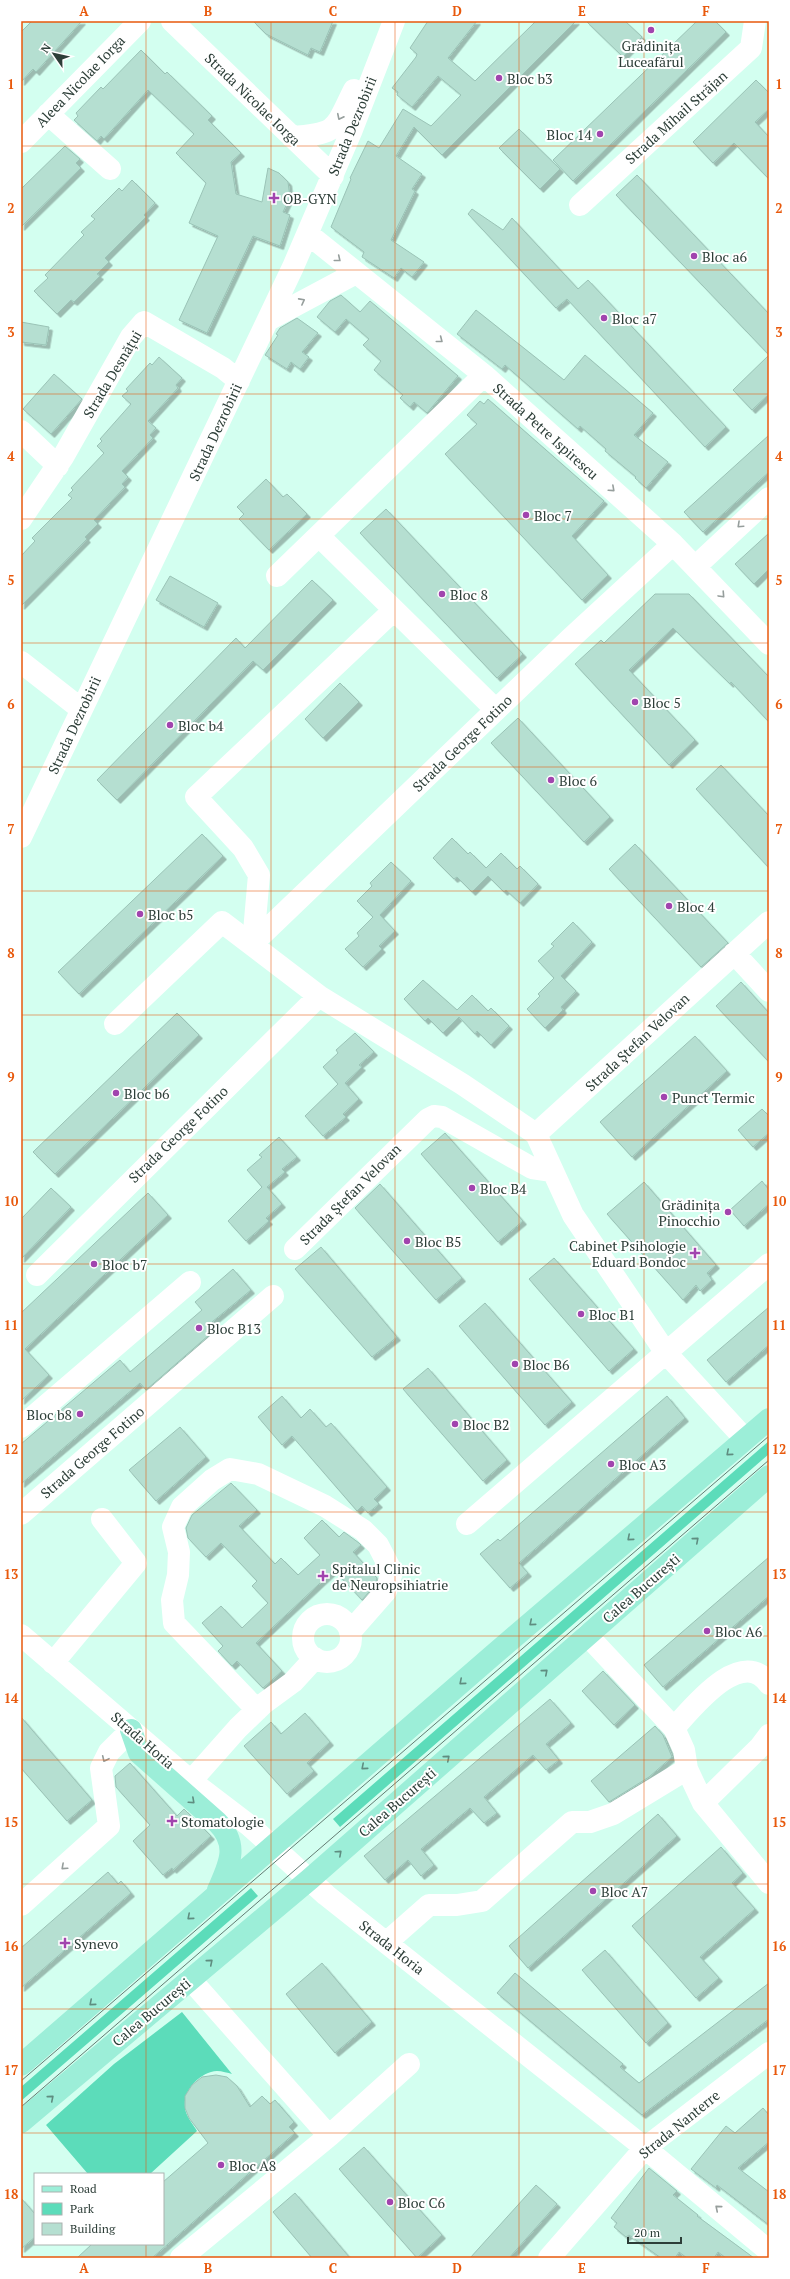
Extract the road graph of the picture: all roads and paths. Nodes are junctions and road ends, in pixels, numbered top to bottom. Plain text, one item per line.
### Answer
1 (140, 21) edge
2 (172, 21) edge
3 (394, 21) edge
4 (755, 21) edge
5 (383, 48) junction
6 (48, 114) junction
7 (292, 137) junction
8 (21, 142) edge
9 (110, 169) dead end
10 (333, 176) junction
11 (580, 205) dead end
12 (308, 234) junction
13 (356, 273) junction
14 (268, 320) junction
15 (484, 375) junction
16 (239, 381) junction
17 (21, 431) edge
18 (58, 466) junction
19 (769, 498) edge
20 (23, 514) edge
21 (319, 536) junction
22 (673, 544) junction
23 (696, 566) junction
24 (277, 576) dead end
25 (394, 610) junction
26 (769, 644) edge
27 (21, 662) edge
28 (81, 709) junction
29 (496, 710) junction
30 (21, 838) edge
31 (769, 922) edge
32 (253, 943) junction
33 (734, 953) junction
34 (769, 991) edge
35 (319, 996) junction
36 (115, 1024) dead end
37 (536, 1134) junction
38 (552, 1172) junction
39 (295, 1249) dead end
40 (769, 1264) edge
41 (37, 1275) dead end
42 (190, 1282) dead end
43 (273, 1296) dead end
44 (666, 1353) junction
45 (769, 1419) edge
46 (21, 1427) edge
47 (745, 1439) junction
48 (769, 1476) edge
49 (21, 1514) edge
50 (102, 1519) dead end
51 (467, 1524) dead end
52 (350, 1632) junction
53 (21, 1635) edge
54 (587, 1635) junction
55 (315, 1658) junction
56 (53, 1663) junction
57 (768, 1678) edge
58 (257, 1710) junction
59 (674, 1728) junction
60 (131, 1730) junction
61 (769, 1735) edge
62 (687, 1769) junction
63 (191, 1781) junction
64 (703, 1803) junction
65 (273, 1846) junction
66 (310, 1879) junction
67 (769, 1883) edge
68 (215, 1895) junction
69 (21, 1905) edge
70 (387, 1942) junction
71 (190, 1979) junction
72 (769, 2053) edge
73 (409, 2064) dead end
74 (21, 2065) edge
75 (21, 2122) edge
76 (329, 2136) junction
77 (645, 2148) junction
78 (769, 2251) edge
79 (181, 2258) edge
80 (550, 2258) edge

1 - 6 street, Aleea Nicolae Iorga
2 - 7 street, Strada Nicolae Iorga
3 - 5 street, Strada Dezrobirii
4 - 11 street, Strada Mihail Străjan
5 -> 7 street
5 - 10 street, Strada Dezrobirii
6 - 8 street, Aleea Nicolae Iorga
6 - 9 street
7 - 10 street, Strada Nicolae Iorga
10 - 12 street, Strada Dezrobirii
12 -> 13 street, Strada Petre Ispirescu
12 - 14 street, Strada Dezrobirii
14 -> 13 street
13 -> 15 street, Strada Petre Ispirescu
14 - 16 street, Strada Dezrobirii
15 - 21 street
15 -> 22 street, Strada Petre Ispirescu
16 - 18 street, Strada Desnățui
16 - 28 street, Strada Dezrobirii
17 - 18 street
18 - 20 street, Strada Desnățui
19 -> 23 street
21 - 24 street
21 - 25 street
22 - 23 street, Strada Petre Ispirescu
22 - 29 street, Strada George Fotino
23 -> 26 street, Strada Petre Ispirescu
25 - 29 street
25 - 32 street
27 - 28 street
28 - 30 street, Strada Dezrobirii
29 - 32 street, Strada George Fotino
31 - 33 street, Strada Ștefan Velovan
32 - 35 street
32 - 36 street
33 - 34 street
33 - 37 street, Strada Ștefan Velovan
35 - 37 street
35 - 41 street, Strada George Fotino
37 - 38 street
38 - 39 street, Strada Ștefan Velovan
38 - 44 street
40 - 44 street
42 - 46 street
43 - 49 street, Strada George Fotino
44 - 47 street
44 - 51 street
45 - 47 main road
47 -> 65 main road
54 -> 48 main road, Calea București
50 - 56 street
52 - 55 street
52 - 55 street
52 - 58 street
53 - 56 street, Strada Horia
54 - 59 street
66 -> 54 main road, Calea București
55 - 58 street
56 - 60 street, Strada Horia
57 - 59 street
58 - 63 street
59 - 62 street
60 - 63 street, Strada Horia
60 -> 68 main road
60 -> 69 street
61 - 64 street
62 - 64 street
62 - 70 street
63 - 65 street, Strada Horia
64 - 67 street
65 - 66 street, Strada Horia
65 - 68 main road
66 - 70 street, Strada Horia
71 -> 66 main road, Calea București
68 -> 74 main road
70 - 77 street, Strada Horia
75 -> 71 main road, Calea București
71 - 76 street
72 - 77 street, Strada Nanterre
73 - 76 street
76 - 79 street
78 -> 77 street, Strada Horia
77 - 80 street, Strada Nanterre

